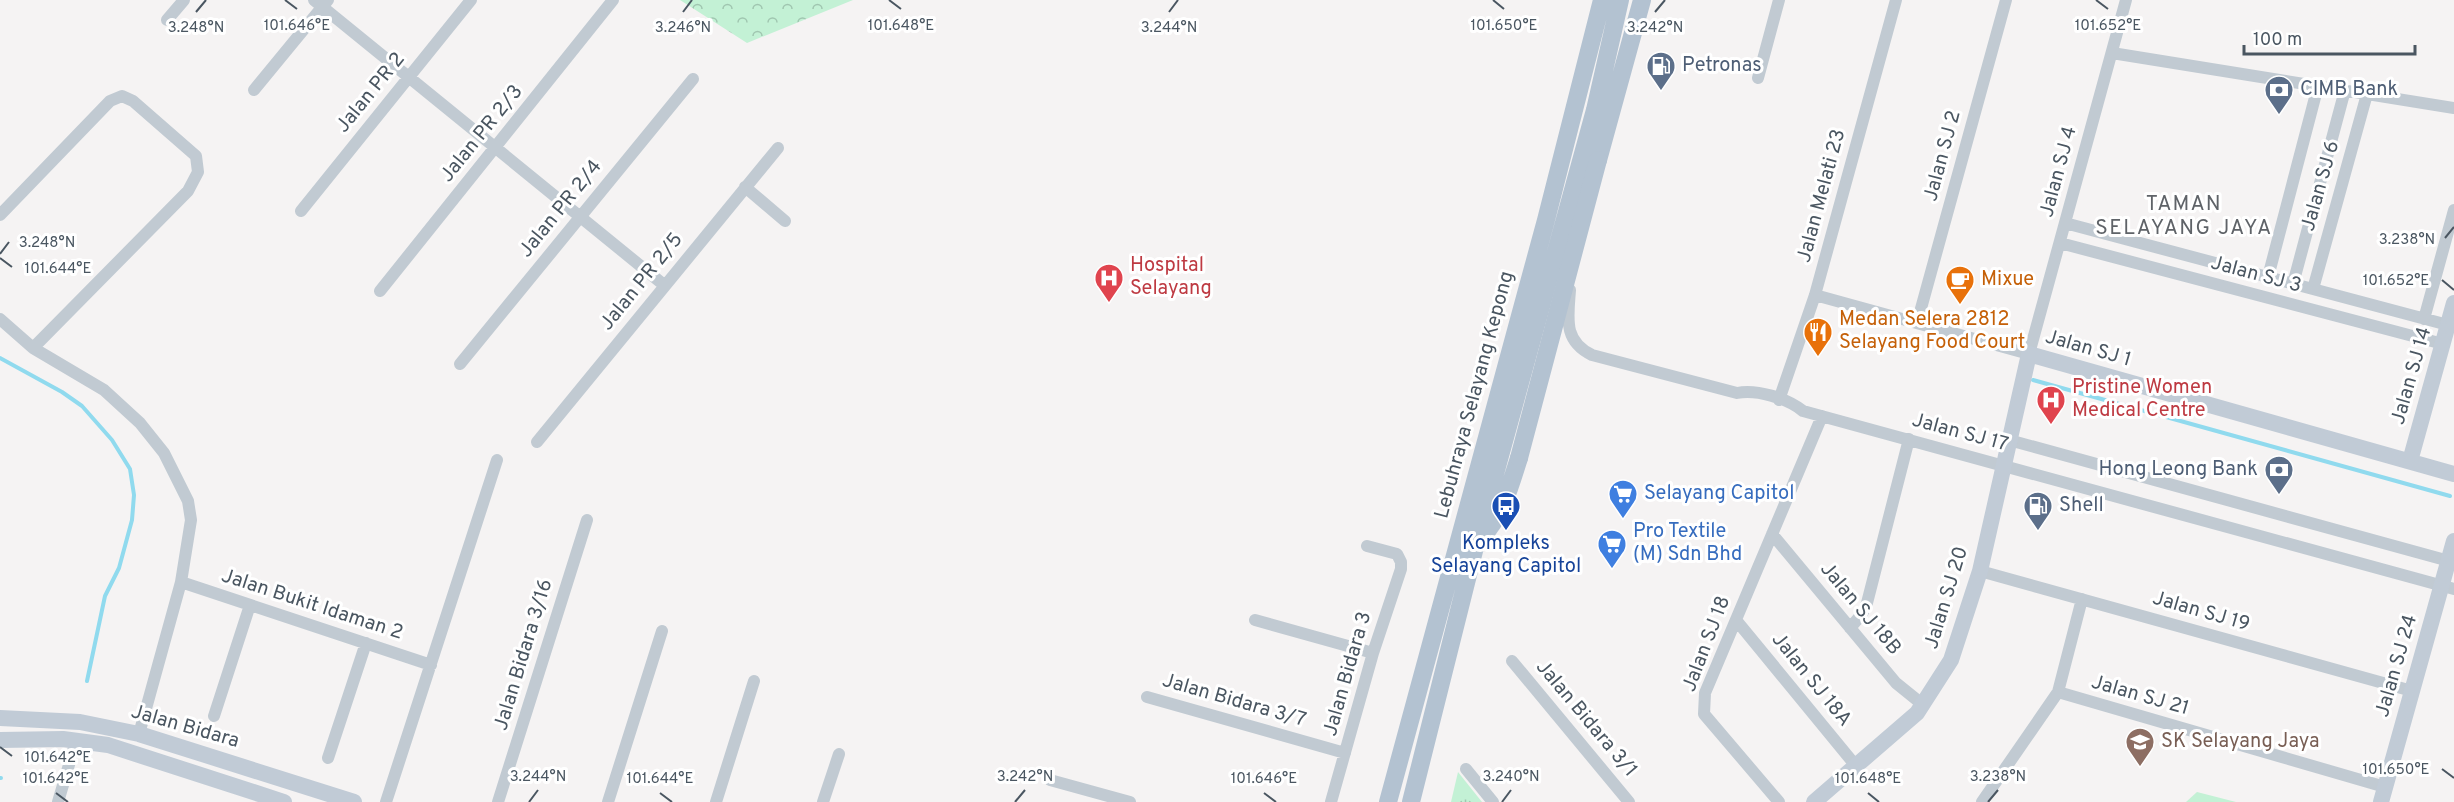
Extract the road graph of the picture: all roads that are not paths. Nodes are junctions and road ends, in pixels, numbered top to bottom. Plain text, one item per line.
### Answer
1 (184, 0) edge
2 (471, 0) edge
3 (613, 0) edge
4 (1602, 0) edge
5 (1620, 0) edge
6 (1642, 0) edge
7 (1779, 0) edge
8 (1896, 0) edge
9 (2006, 0) edge
10 (2126, 0) edge
11 (322, 2) edge
12 (167, 20) dead end
13 (2112, 53) junction
14 (409, 77) junction
15 (1758, 78) dead end
16 (693, 79) dead end
17 (2318, 86) junction
18 (254, 90) dead end
19 (2344, 90) junction
20 (2367, 94) junction
21 (2454, 108) edge
22 (496, 148) junction
23 (778, 148) dead end
24 (746, 188) junction
25 (2454, 210) edge
26 (301, 211) dead end
27 (0, 215) edge
28 (580, 217) junction
29 (785, 221) dead end
30 (2065, 223) junction
31 (1560, 240) junction
32 (2060, 243) junction
33 (2268, 277) junction
34 (2293, 284) junction
35 (664, 285) junction
36 (2313, 289) junction
37 (380, 291) dead end
38 (1815, 295) junction
39 (2454, 303) edge
40 (0, 319) edge
41 (2424, 319) junction
42 (1917, 323) junction
43 (2448, 325) junction
44 (2443, 344) junction
45 (33, 348) junction
46 (2029, 354) junction
47 (460, 364) dead end
48 (1779, 400) junction
49 (1822, 416) junction
50 (1909, 439) junction
51 (2009, 440) junction
52 (537, 442) dead end
53 (497, 460) dead end
54 (2410, 461) junction
55 (2004, 465) junction
56 (2454, 474) edge
57 (587, 520) dead end
58 (1772, 534) junction
59 (2454, 541) edge
60 (1476, 543) junction
61 (1367, 546) dead end
62 (2449, 561) junction
63 (1980, 570) junction
64 (181, 582) junction
65 (2448, 587) edge
66 (2082, 599) junction
67 (250, 605) junction
68 (1255, 620) dead end
69 (1736, 620) junction
70 (1850, 628) junction
71 (662, 631) dead end
72 (366, 643) junction
73 (1373, 653) junction
74 (1512, 661) dead end
75 (431, 665) junction
76 (754, 681) dead end
77 (2412, 691) junction
78 (2058, 692) junction
79 (1147, 697) dead end
80 (1922, 705) junction
81 (214, 716) dead end
82 (0, 718) edge
83 (139, 734) junction
84 (0, 740) edge
85 (76, 741) junction
86 (1345, 753) junction
87 (839, 754) dead end
88 (328, 758) dead end
89 (1856, 766) junction
90 (1466, 769) dead end
91 (1050, 780) dead end
92 (2383, 795) edge
93 (1114, 800) edge
94 (1984, 801) edge
95 (58, 802) edge
96 (284, 802) edge
97 (354, 802) edge
98 (386, 802) edge
99 (498, 802) edge
100 (608, 802) edge
101 (716, 802) edge
102 (823, 802) edge
103 (1130, 802) edge
104 (1331, 802) edge
105 (1388, 802) edge
106 (1411, 802) edge
107 (1493, 802) edge
108 (1629, 802) edge
109 (1779, 802) edge
110 (1814, 802) edge

1 - 12 street
2 - 14 street, Jalan PR 2
3 - 22 street, Jalan PR 2/3
4 - 105 main road, Lebuhraya Selayang Kepong
5 - 31 main road, Lebuhraya Selayang Kepong
6 - 60 main road, bridge
7 - 15 street
8 - 38 street, Jalan Melati 23
9 - 42 street, Jalan SJ 2
10 - 13 street, Jalan SJ 4
11 - 14 street
11 - 18 street
13 - 17 street
13 - 30 street, Jalan SJ 4
14 - 22 street
14 - 26 street, Jalan PR 2
16 - 28 street, Jalan PR 2/4
17 - 19 street
17 - 33 street, Jalan SJ 6
19 - 20 street
19 - 34 street
20 - 21 street
20 - 36 street, Jalan SJ 6
22 - 28 street
22 - 37 street, Jalan PR 2/3
23 - 24 street, Jalan PR 2/5
24 - 29 street
24 - 35 street, Jalan PR 2/5
25 - 41 street
27 - 45 street
28 - 35 street
28 - 47 street, Jalan PR 2/4
30 - 32 street, Jalan SJ 4
30 - 33 street, Jalan SJ 3
31 - 48 street, Jalan SJ 17
31 - 60 main road, Lebuhraya Selayang Kepong
32 - 44 street, Jalan SJ 3
32 - 46 street, Jalan SJ 4
33 - 34 street, Jalan SJ 3
34 - 36 street, Jalan SJ 3
35 - 52 street, Jalan PR 2/5
36 - 41 street, Jalan SJ 3
38 - 42 street, Jalan SJ 1
38 - 48 street, Jalan Melati 23
39 - 43 street, Jalan SJ 14
40 - 45 street
41 - 43 street, Jalan SJ 3
42 - 46 street, Jalan SJ 1
43 - 44 street, Jalan SJ 14
44 - 54 street, Jalan SJ 14
45 - 64 street
46 - 51 street, Jalan SJ 20
46 - 54 street, Jalan SJ 1
48 - 49 street, Jalan SJ 17
49 - 50 street, Jalan SJ 17
49 - 58 street, Jalan SJ 18
50 - 55 street, Jalan SJ 17
50 - 70 street
51 - 55 street, Jalan SJ 20
51 - 62 street, Jalan SJ 17
53 - 75 street
54 - 56 street, Jalan SJ 1
55 - 63 street, Jalan SJ 20
55 - 65 street, Jalan SJ 17
57 - 99 street, Jalan Bidara 3/16
58 - 69 street, Jalan SJ 18
58 - 70 street, Jalan SJ 18B
59 - 62 street, Jalan SJ 24
60 - 106 main road, Lebuhraya Selayang Kepong
61 - 73 street, Jalan Bidara 3
62 - 65 street, Jalan SJ 24
63 - 66 street, Jalan SJ 19
63 - 80 street, Jalan SJ 20
64 - 67 street, Jalan Bukit Idaman 2
64 - 83 street
65 - 77 street, Jalan SJ 24
66 - 77 street, Jalan SJ 19
66 - 78 street
67 - 72 street, Jalan Bukit Idaman 2
67 - 81 street
68 - 73 street
69 - 89 street, Jalan SJ 18A
69 - 109 street, Jalan SJ 18
70 - 80 street, Jalan SJ 18B
71 - 100 street
72 - 75 street, Jalan Bukit Idaman 2
72 - 88 street
73 - 86 street, Jalan Bidara 3
74 - 108 street, Jalan Bidara 3/1
75 - 98 street
76 - 101 street
77 - 92 street, Jalan SJ 24
78 - 92 street, Jalan SJ 21
78 - 94 street
79 - 86 street, Jalan Bidara 3/7
80 - 89 street, Jalan SJ 20
82 - 83 street, Jalan Bidara
83 - 97 street, Jalan Bidara
84 - 85 street, Jalan Bidara
85 - 95 street
85 - 96 street, Jalan Bidara
86 - 104 street, Jalan Bidara 3
87 - 102 street
89 - 110 street, Jalan SJ 20
90 - 107 street
91 - 93 street
93 - 103 street

